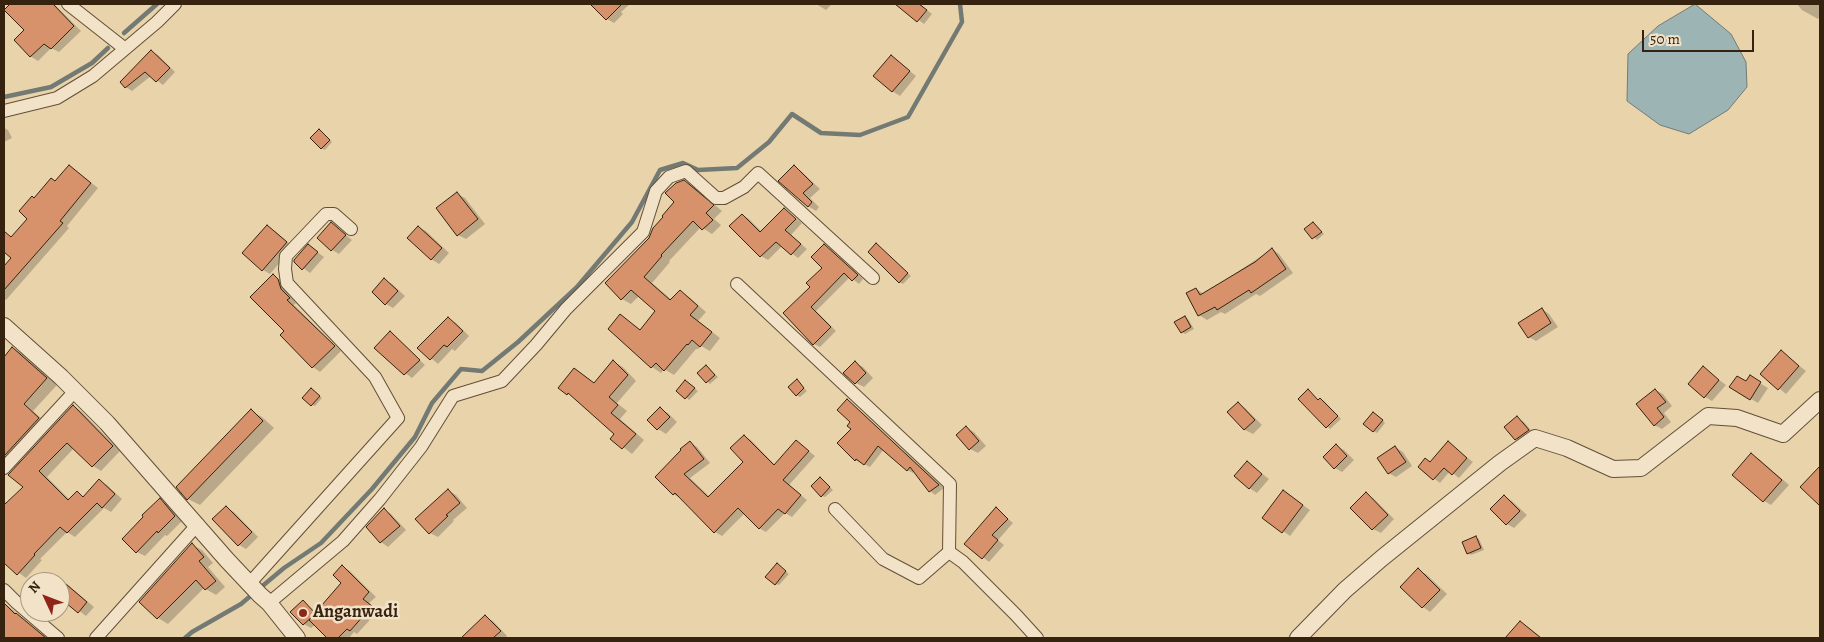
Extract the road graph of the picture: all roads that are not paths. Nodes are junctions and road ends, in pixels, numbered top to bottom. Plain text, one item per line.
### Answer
1 (68, 4) edge
2 (175, 4) edge
3 (124, 48) junction
4 (4, 111) edge
5 (351, 229) dead end
6 (873, 278) dead end
7 (737, 284) dead end
8 (5, 328) edge
9 (75, 391) junction
10 (1820, 400) edge
11 (4, 468) edge
12 (835, 510) dead end
13 (198, 524) junction
14 (949, 552) junction
15 (4, 590) edge
16 (259, 594) junction
17 (58, 638) edge
18 (96, 638) edge
19 (296, 638) edge
20 (1037, 638) edge
21 (1298, 638) edge

1 - 3 street
2 - 3 street
3 - 4 street
5 - 16 street
6 - 16 street
7 - 14 street
8 - 9 street
9 - 11 street
9 - 13 street
10 - 21 street
12 - 14 street
13 - 16 street
13 - 18 street
14 - 20 street
15 - 17 street
16 - 19 street

